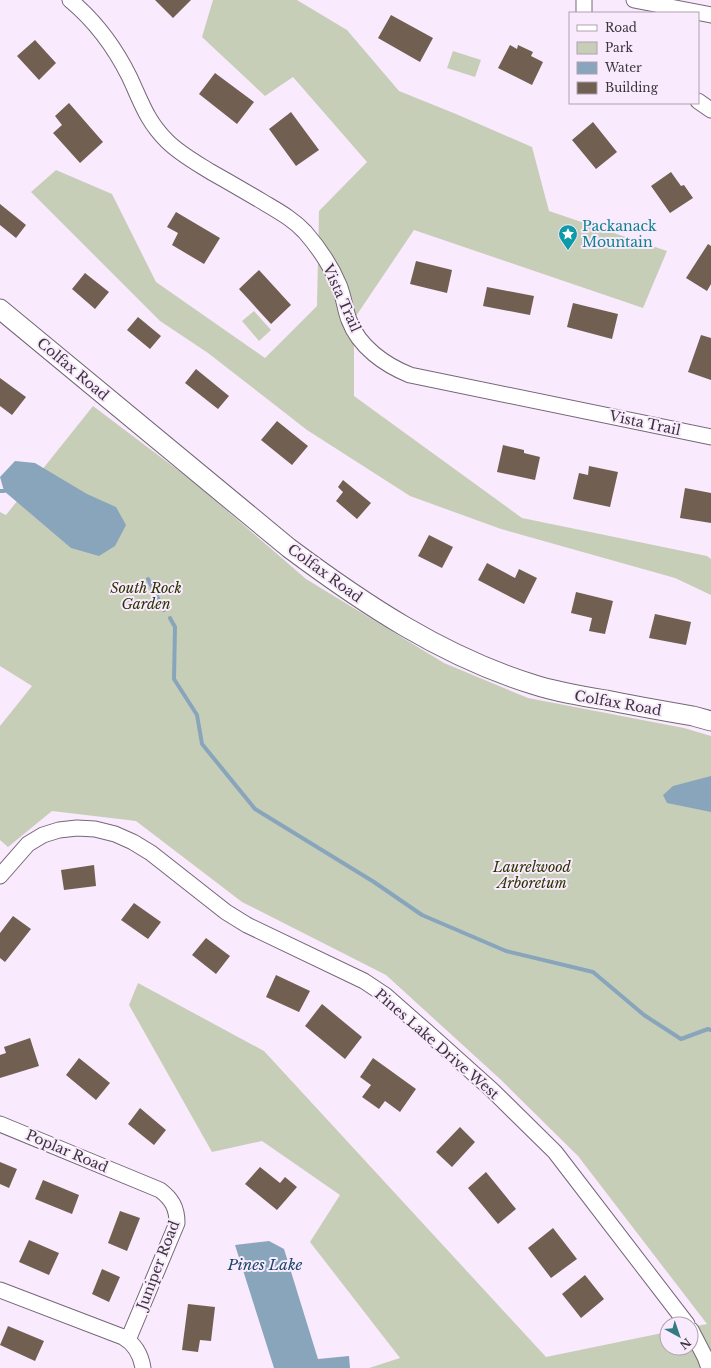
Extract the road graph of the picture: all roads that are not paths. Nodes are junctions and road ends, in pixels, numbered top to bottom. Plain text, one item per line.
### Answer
1 (70, 0) edge
2 (584, 0) edge
3 (634, 0) edge
4 (584, 12) edge
5 (696, 12) edge
6 (699, 13) edge
7 (711, 15) edge
8 (699, 102) edge
9 (711, 110) edge
10 (0, 309) edge
11 (711, 437) edge
12 (711, 721) edge
13 (0, 876) edge
14 (0, 1124) edge
15 (134, 1179) joint
16 (0, 1290) edge
17 (681, 1316) edge
18 (128, 1340) junction
19 (699, 1345) edge
20 (143, 1368) edge
21 (709, 1368) edge

1 - 11 street, Vista Trail
2 - 4 street
3 - 5 street
6 - 7 street
8 - 9 street
10 - 12 main road, Colfax Road
13 - 17 street, Pines Lake Drive West
14 - 15 street, Poplar Road
15 - 18 street, Juniper Road
16 - 18 street
18 - 20 street
19 - 21 street

